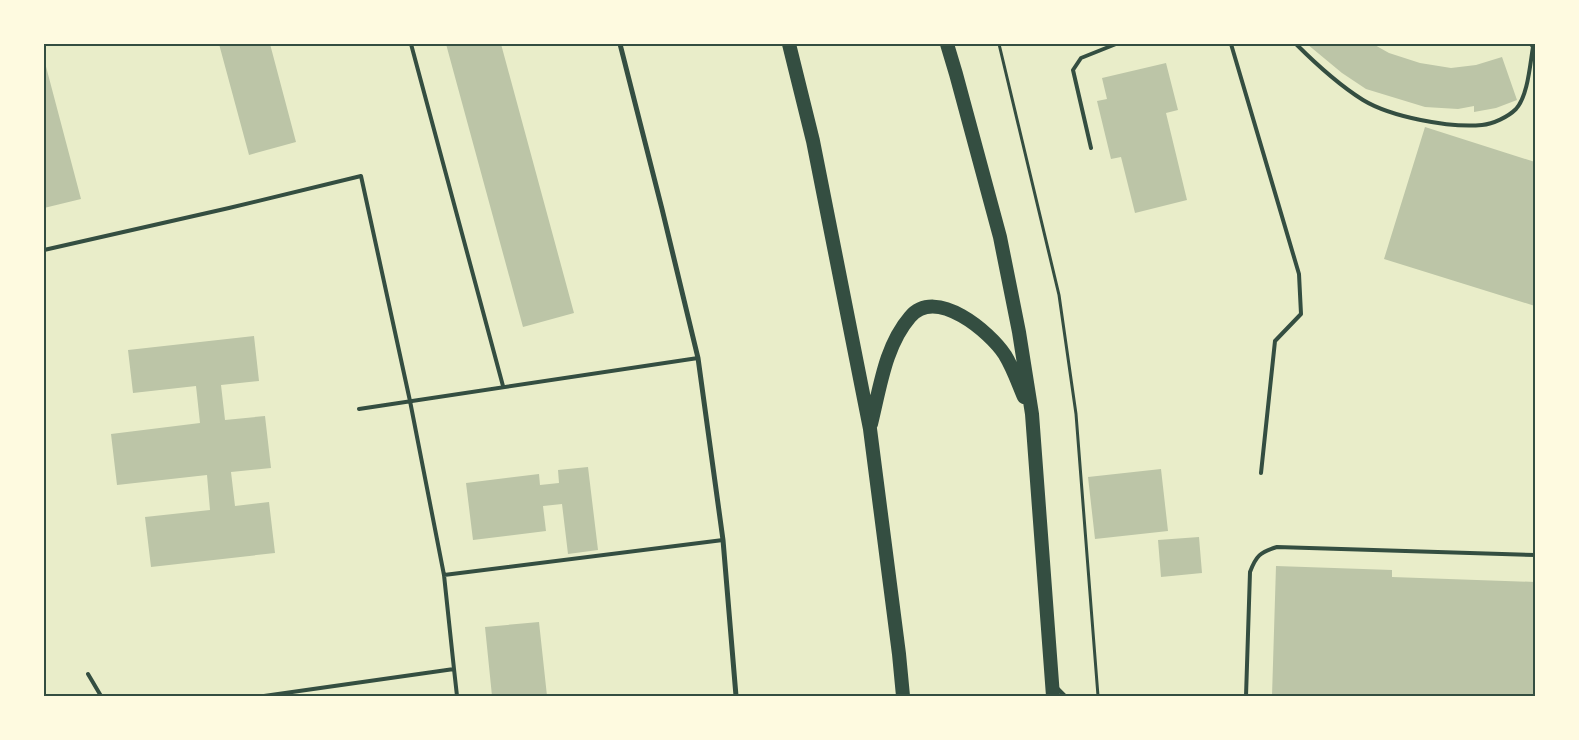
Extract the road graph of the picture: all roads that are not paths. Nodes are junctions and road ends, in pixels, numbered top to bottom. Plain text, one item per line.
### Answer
1 (411, 44) edge
2 (620, 44) edge
3 (790, 44) edge
4 (947, 44) edge
5 (1116, 44) edge
6 (1231, 44) edge
7 (1296, 44) edge
8 (1531, 44) edge
9 (1091, 148) dead end
10 (44, 250) edge
11 (698, 358) junction
12 (503, 386) junction
13 (410, 400) junction
14 (359, 409) dead end
15 (1032, 414) junction
16 (870, 429) junction
17 (1261, 473) dead end
18 (723, 540) junction
19 (1535, 555) edge
20 (444, 575) junction
21 (454, 669) junction
22 (88, 674) dead end
23 (1053, 690) edge
24 (101, 696) edge
25 (264, 696) edge
26 (457, 696) edge
27 (736, 696) edge
28 (903, 696) edge
29 (1065, 696) edge
30 (1246, 696) edge

1 - 12 lane
2 - 11 street
3 - 16 highway
4 - 15 highway
5 - 9 lane
6 - 17 lane
7 - 8 lane
10 - 13 lane
11 - 12 lane
11 - 18 street
12 - 13 lane
13 - 14 lane
13 - 20 lane
15 - 16 highway
15 - 23 highway
16 - 28 highway
18 - 20 lane
18 - 27 street
19 - 30 lane
20 - 21 lane
21 - 25 lane
21 - 26 lane
22 - 24 lane
23 - 29 lane

